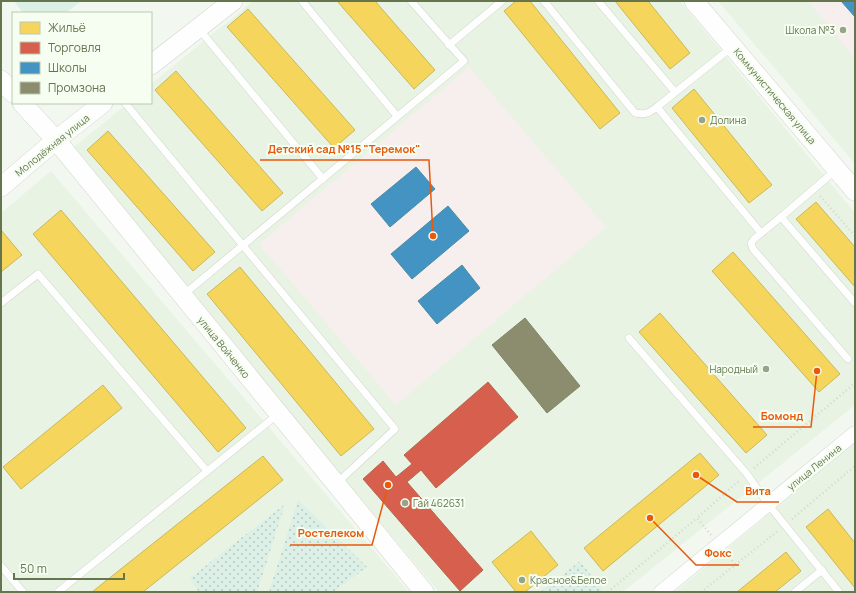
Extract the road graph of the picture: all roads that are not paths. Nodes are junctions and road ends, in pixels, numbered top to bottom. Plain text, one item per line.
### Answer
1 (233, 1) edge
2 (302, 1) edge
3 (411, 1) edge
4 (502, 1) edge
5 (544, 1) edge
6 (598, 1) edge
7 (694, 1) edge
8 (198, 28) junction
9 (449, 44) junction
10 (732, 46) junction
11 (152, 65) edge
12 (1, 80) edge
13 (12, 92) edge
14 (675, 92) junction
15 (23, 104) edge
16 (102, 104) edge
17 (126, 104) edge
18 (657, 107) junction
19 (397, 116) junction
20 (56, 140) junction
21 (837, 169) junction
22 (323, 179) junction
23 (1, 187) edge
24 (855, 191) edge
25 (781, 218) junction
26 (761, 233) junction
27 (243, 245) junction
28 (182, 296) junction
29 (1, 303) edge
30 (855, 303) edge
31 (629, 338) dead end
32 (848, 359) dead end
33 (278, 413) junction
34 (855, 432) edge
35 (207, 471) junction
36 (336, 484) junction
37 (768, 504) junction
38 (1, 566) edge
39 (822, 570) junction
40 (23, 592) edge
41 (58, 592) edge
42 (424, 592) edge
43 (661, 592) edge
44 (795, 592) edge
45 (839, 592) edge

1 - 8 main road
2 - 19 lane
3 - 9 lane
4 - 9 lane
5 - 18 lane
6 - 14 lane
7 - 10 main road, Коммунистическая улица
8 - 11 main road
8 - 22 lane
9 - 19 lane
10 - 14 lane
10 - 21 main road, Коммунистическая улица
12 - 13 main road
14 - 18 lane
15 - 20 main road, улица Войченко
16 - 20 main road, Молодёжная улица
17 - 27 lane
18 - 26 lane
19 - 22 lane
20 - 23 main road, Молодёжная улица
20 - 28 main road, улица Войченко
21 - 24 main road, Коммунистическая улица
21 - 25 lane
22 - 27 lane
25 - 26 lane
25 - 30 lane
26 - 32 lane
27 - 28 lane
27 - 36 lane
28 - 33 main road, улица Войченко
29 - 35 lane
31 - 37 lane
33 - 35 lane
33 - 36 main road, улица Войченко
34 - 37 street, улица Ленина
35 - 41 lane
36 - 42 main road, улица Войченко
37 - 39 lane
37 - 43 street, улица Ленина
38 - 40 lane
39 - 44 lane
39 - 45 lane

